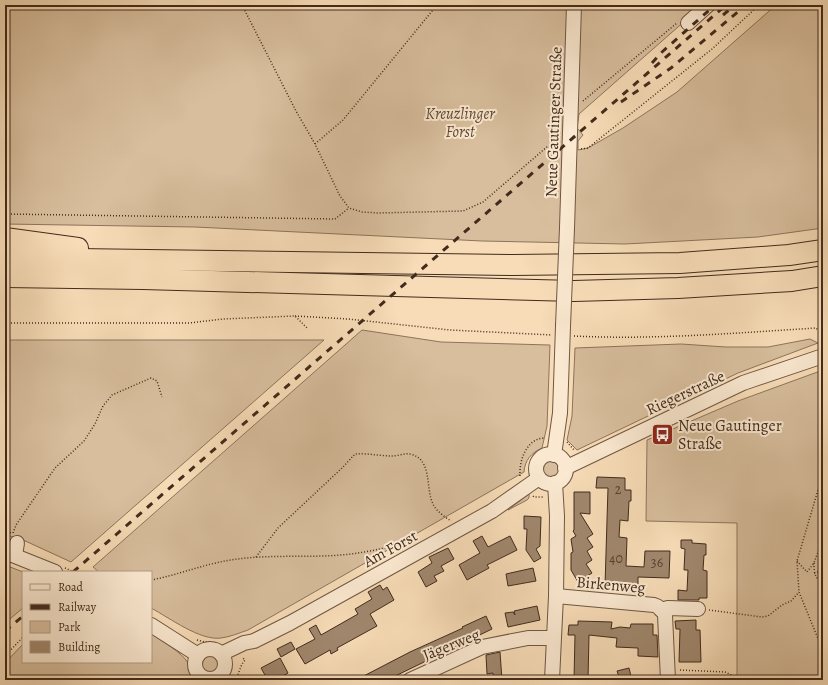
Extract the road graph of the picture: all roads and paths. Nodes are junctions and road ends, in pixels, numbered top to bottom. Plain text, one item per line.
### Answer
1 (242, 5) edge
2 (437, 5) edge
3 (574, 5) edge
4 (708, 5) edge
5 (759, 5) edge
6 (684, 22) joint
7 (570, 111) junction
8 (315, 144) junction
9 (573, 148) junction
10 (349, 208) junction
11 (5, 214) edge
12 (5, 238) edge
13 (823, 250) edge
14 (5, 258) edge
15 (142, 259) junction
16 (823, 276) edge
17 (5, 277) edge
18 (294, 316) junction
19 (5, 324) edge
20 (308, 329) dead end
21 (563, 331) junction
22 (823, 336) edge
23 (823, 356) edge
24 (162, 397) dead end
25 (554, 455) junction
26 (566, 468) junction
27 (823, 473) edge
28 (539, 478) junction
29 (555, 483) junction
30 (526, 488) junction
31 (547, 498) dead end
32 (452, 522) dead end
33 (823, 538) edge
34 (419, 539) dead end
35 (12, 546) edge
36 (256, 557) junction
37 (797, 561) junction
38 (814, 563) junction
39 (53, 571) edge
40 (823, 571) edge
41 (814, 573) junction
42 (152, 580) edge
43 (823, 585) edge
44 (799, 592) junction
45 (556, 596) junction
46 (698, 609) joint
47 (661, 610) junction
48 (152, 626) edge
49 (22, 638) edge
50 (553, 638) junction
51 (196, 639) dead end
52 (254, 641) junction
53 (823, 651) edge
54 (240, 653) junction
55 (5, 656) edge
56 (198, 656) junction
57 (226, 666) edge
58 (668, 675) edge
59 (410, 680) edge
60 (552, 680) edge
61 (742, 680) edge

1 - 8 path
2 - 8 path
3 - 7 street, Neue Gautinger Straße
4 - 6 street
5 - 9 path
6 - 7 path
7 - 9 street, Neue Gautinger Straße
8 - 10 path
9 - 10 path
9 - 21 street, Neue Gautinger Straße, bridge
10 - 11 path
12 - 15 highway
13 - 15 highway
14 - 15 highway
16 - 17 highway
18 - 19 path
18 - 20 path
18 - 21 path
21 - 22 path
21 - 25 street, Neue Gautinger Straße
23 - 26 street, Riegerstraße
24 - 35 path
25 - 26 street
25 - 28 street
26 - 29 street
27 - 37 path
28 - 29 street
28 - 30 street, Am Forst
29 - 45 street
30 - 31 path
30 - 52 street, Am Forst
32 - 36 path
33 - 38 path
34 - 36 path
35 - 39 street
36 - 42 path
37 - 38 path
37 - 44 path
38 - 41 path
40 - 41 path
41 - 43 path
44 - 46 path
44 - 53 path
45 - 47 street, Birkenweg
45 - 50 street
46 - 47 street
47 - 58 street, Birkenweg
48 - 56 street
49 - 55 path
50 - 59 street, Jägerweg
50 - 60 street
51 - 57 path
52 - 54 street, Am Forst
52 - 57 street, Am Forst
54 - 57 street, Am Forst
54 - 57 path
56 - 57 street
56 - 57 street
58 - 61 path

